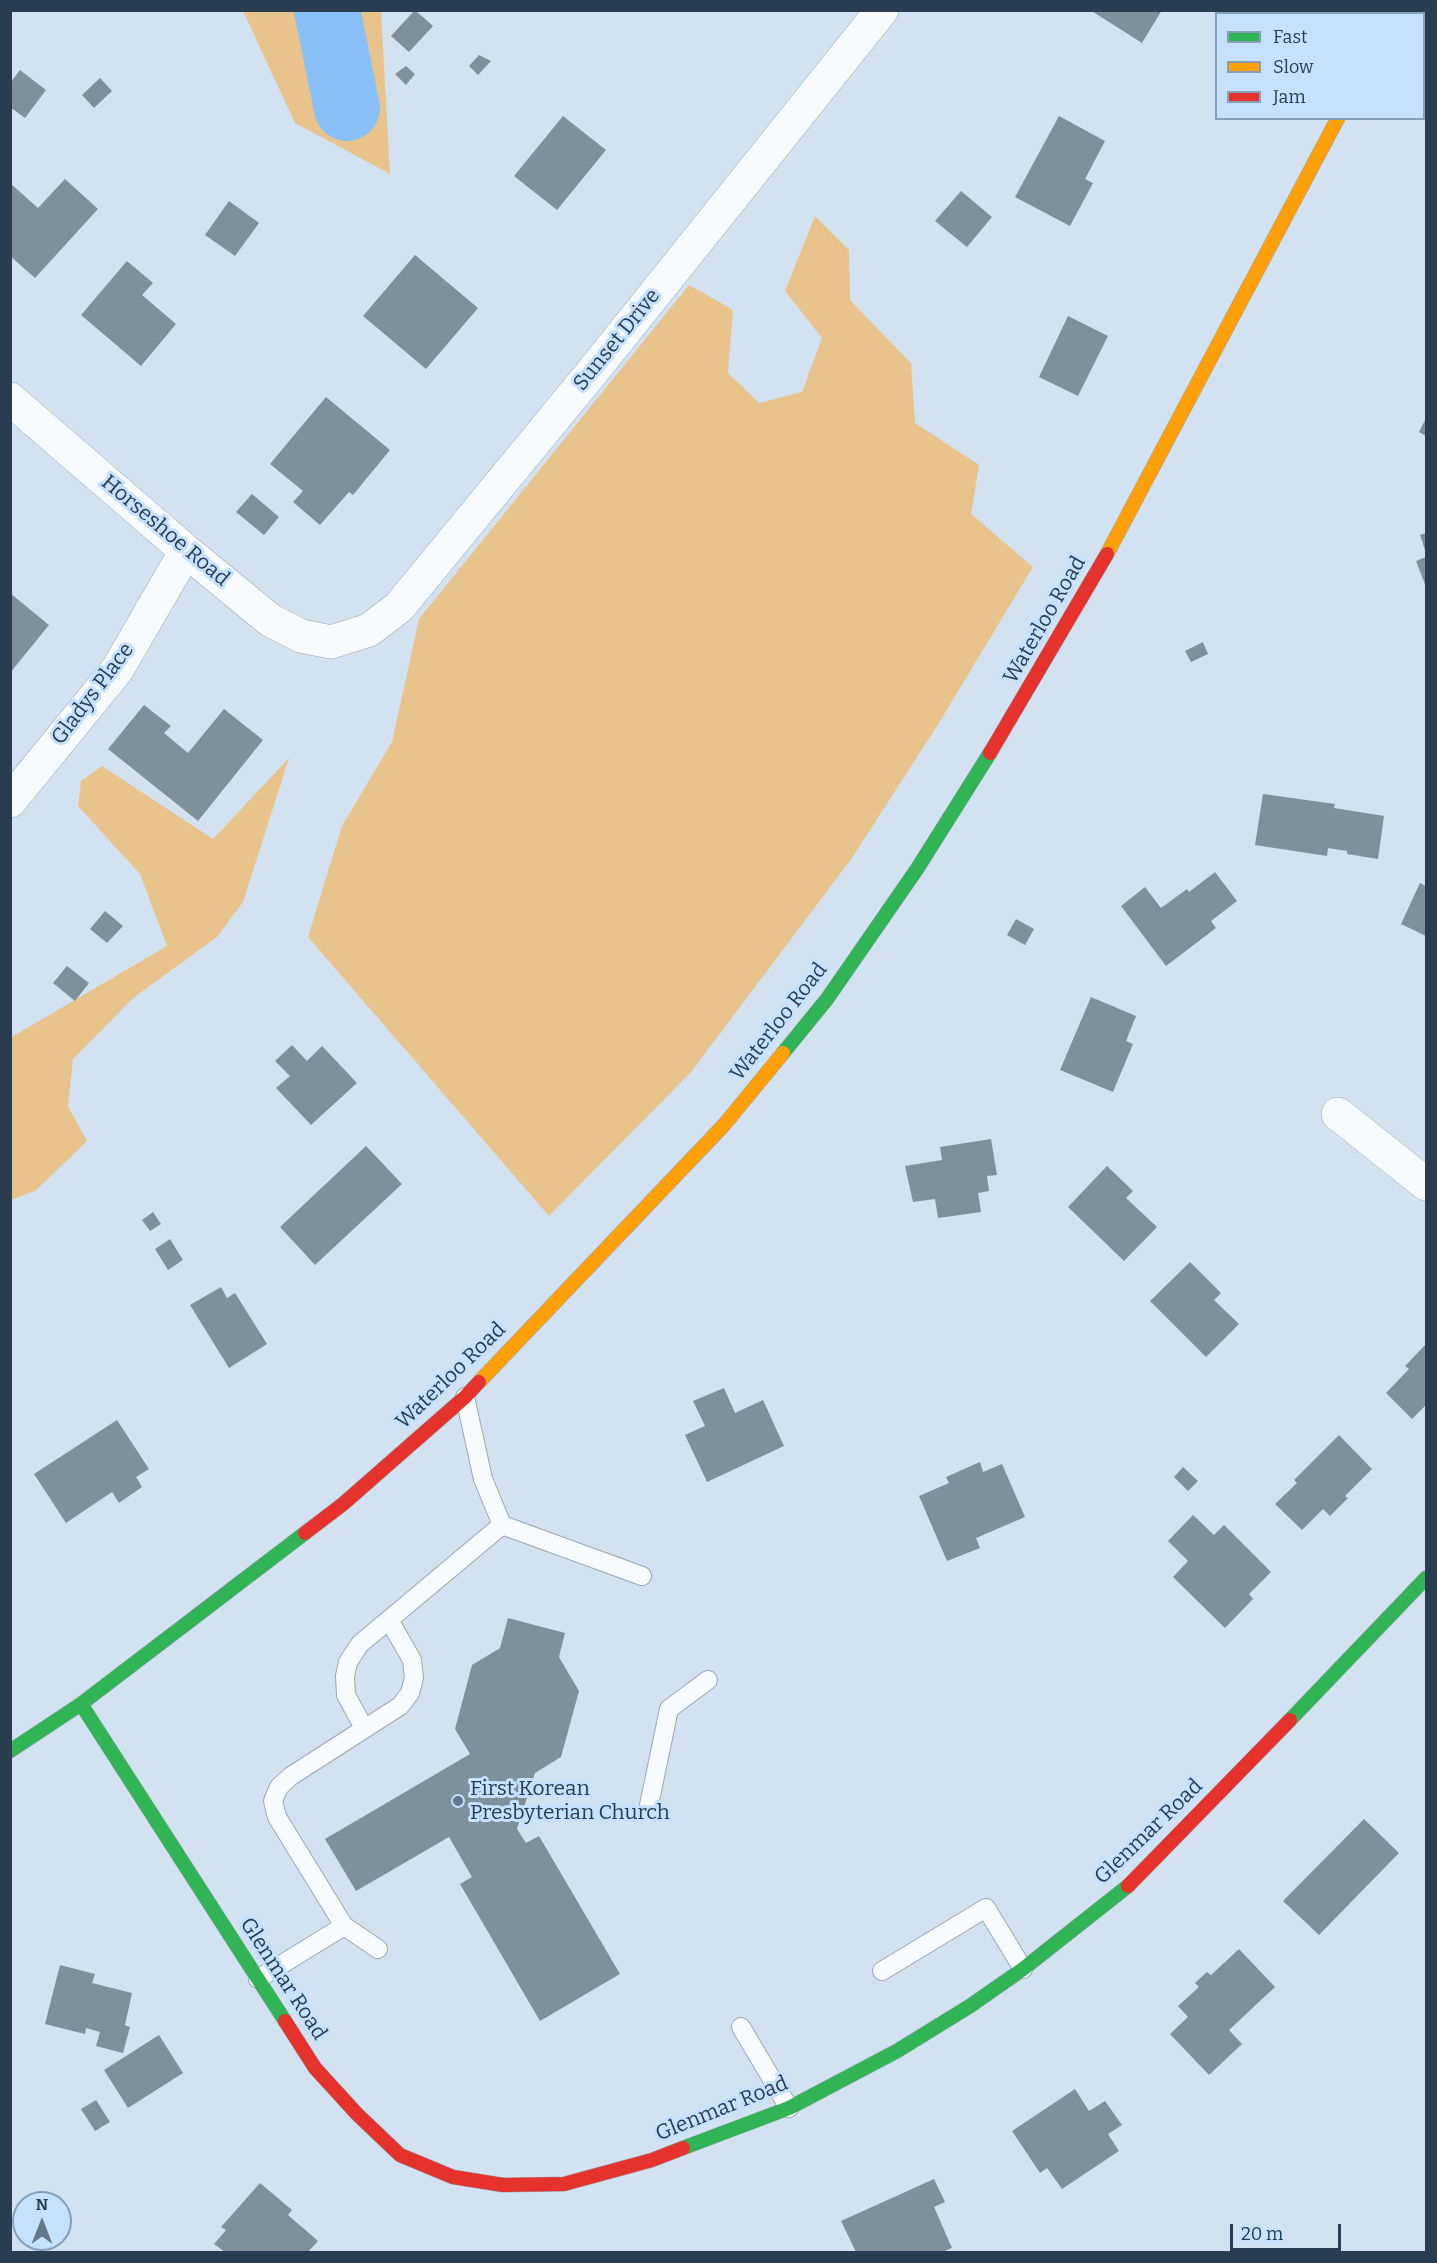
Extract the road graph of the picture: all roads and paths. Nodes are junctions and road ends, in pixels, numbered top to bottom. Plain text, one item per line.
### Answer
1 (882, 10) edge
2 (1337, 120) edge
3 (10, 399) edge
4 (186, 551) junction
5 (331, 642) joint
6 (10, 801) edge
7 (1338, 1114) dead end
8 (1426, 1184) edge
9 (465, 1396) junction
10 (502, 1525) junction
11 (642, 1576) dead end
12 (1426, 1578) edge
13 (389, 1620) junction
14 (708, 1680) dead end
15 (81, 1704) junction
16 (364, 1728) junction
17 (10, 1751) edge
18 (648, 1810) dead end
19 (344, 1926) junction
20 (378, 1949) dead end
21 (1023, 1969) junction
22 (882, 1971) dead end
23 (258, 1979) junction
24 (741, 2027) dead end
25 (789, 2108) junction

1 - 5 street, Sunset Drive
2 - 9 main road, Waterloo Road
3 - 4 street, Horseshoe Road
4 - 5 street, Horseshoe Road
4 - 6 street, Gladys Place
7 - 8 street
9 - 10 lane
9 - 15 main road, Waterloo Road
10 - 11 lane
10 - 13 lane
12 - 21 main road, Glenmar Road
13 - 16 lane
13 - 16 lane
14 - 18 lane
15 - 17 main road, Waterloo Road
15 - 23 main road, Glenmar Road
16 - 19 lane
19 - 20 lane
19 - 23 lane
21 - 22 lane
21 - 25 main road, Glenmar Road
23 - 25 main road, Glenmar Road
24 - 25 lane

